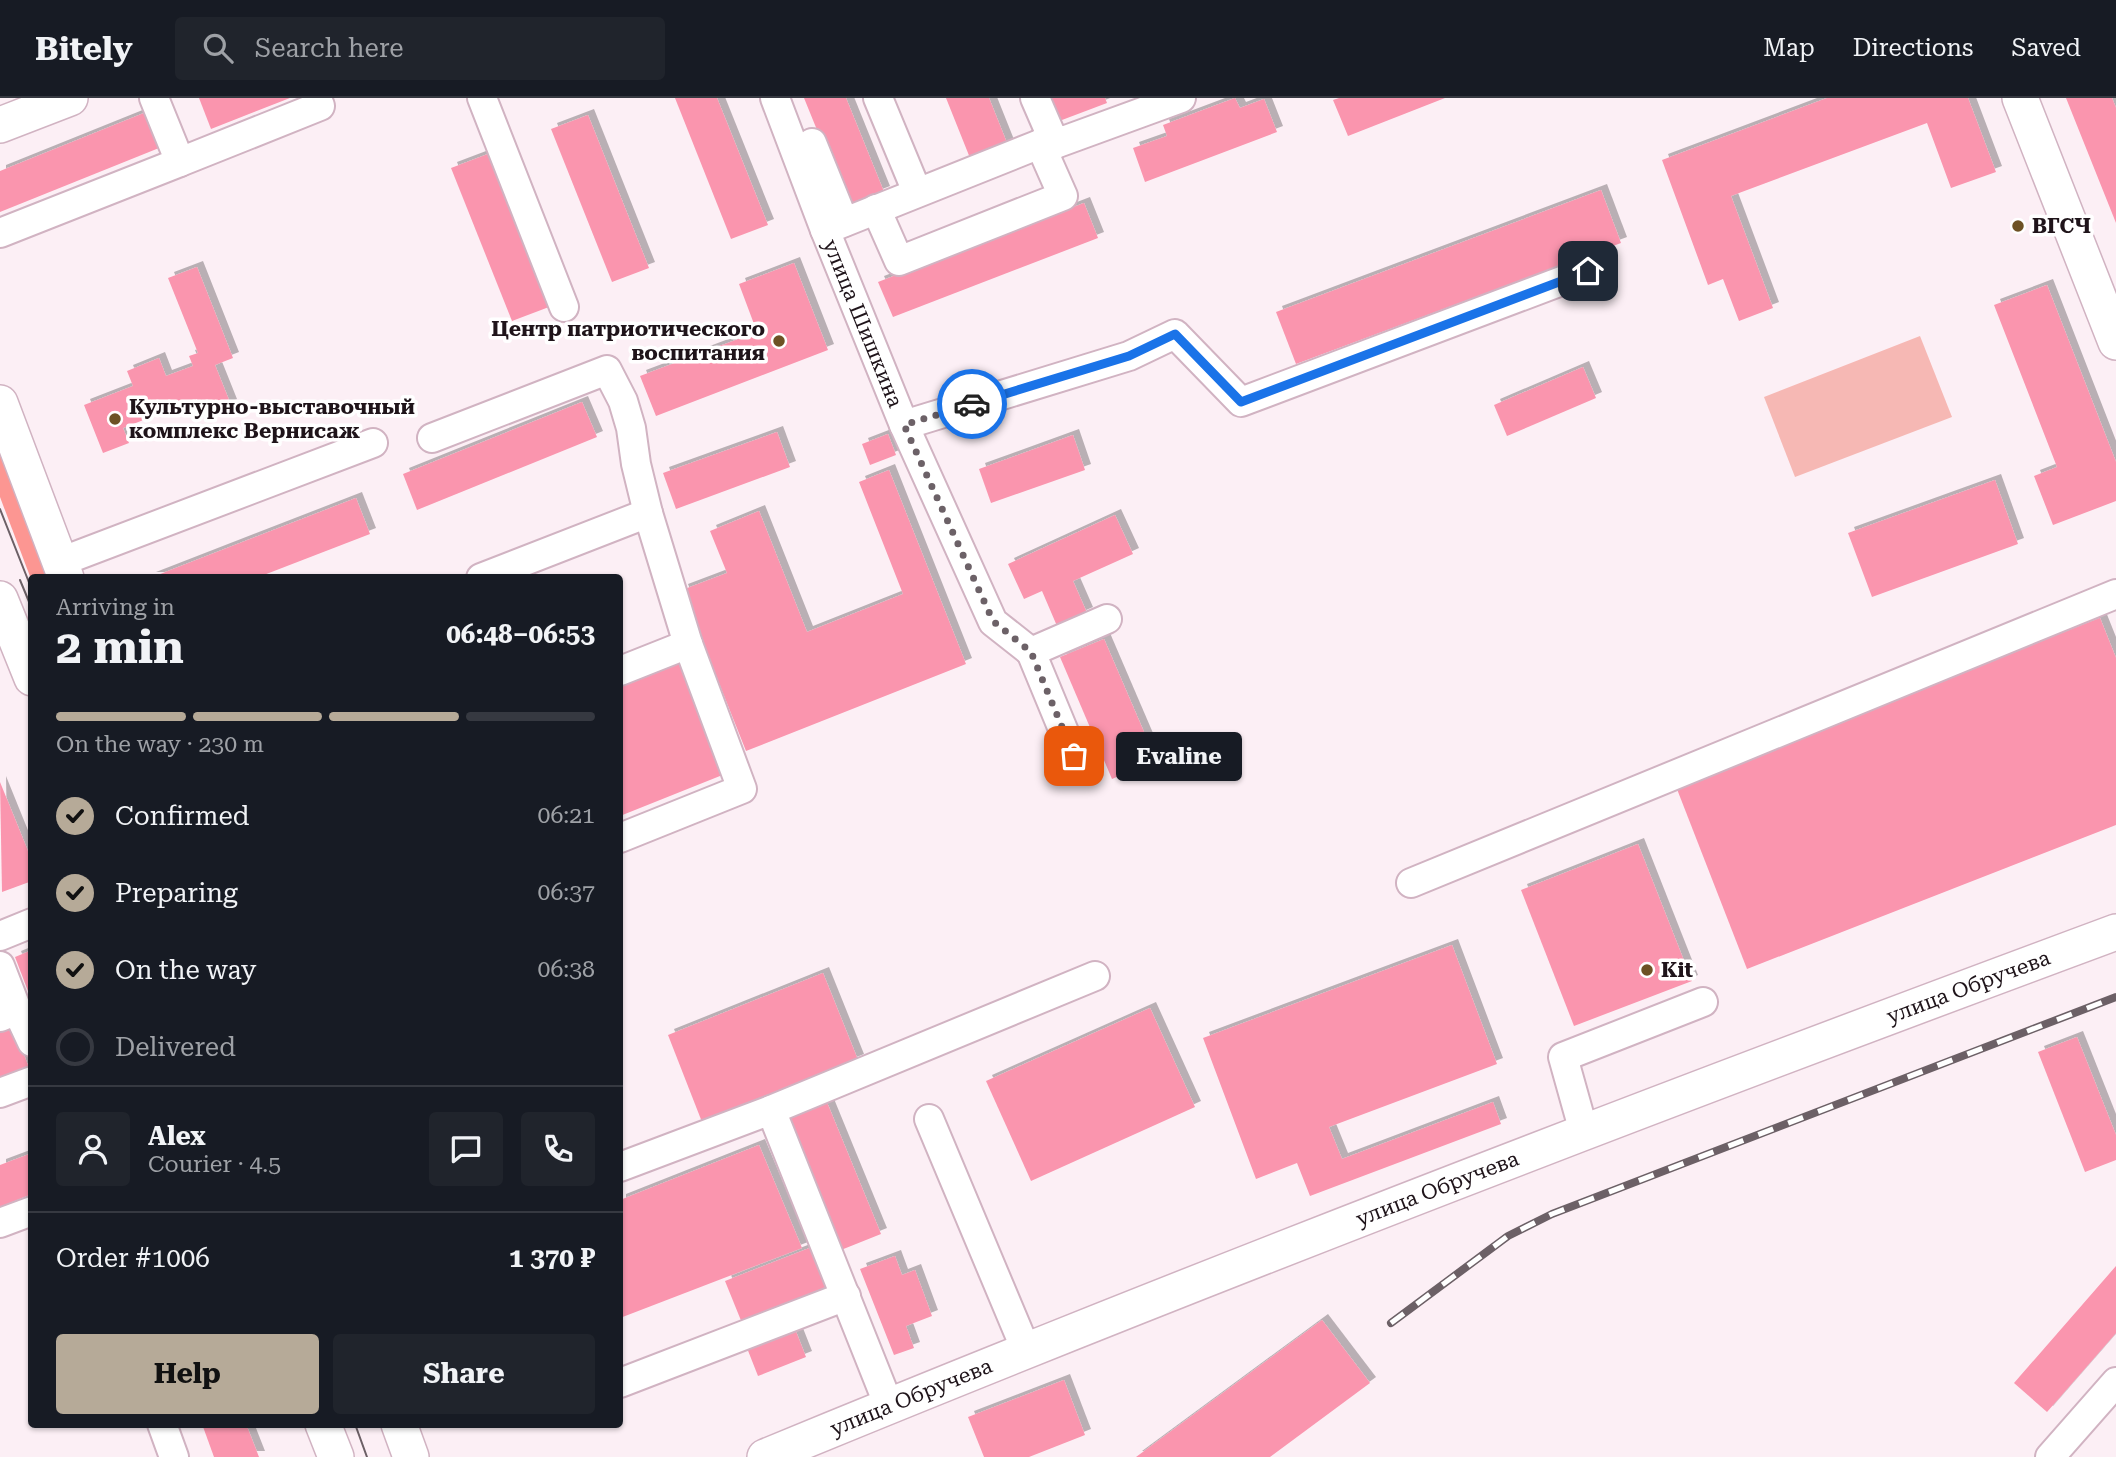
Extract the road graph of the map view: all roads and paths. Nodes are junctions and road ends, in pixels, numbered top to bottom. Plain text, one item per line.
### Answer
1 (70, 98) edge
2 (154, 98) edge
3 (482, 98) edge
4 (775, 98) edge
5 (793, 98) edge
6 (878, 98) edge
7 (1035, 98) edge
8 (1181, 98) edge
9 (2020, 98) edge
10 (326, 101) edge
11 (0, 125) edge
12 (1047, 144) junction
13 (180, 162) junction
14 (917, 192) junction
15 (876, 209) junction
16 (834, 226) junction
17 (0, 233) edge
18 (1588, 271) dead end
19 (564, 307) dead end
20 (2112, 322) edge
21 (0, 403) edge
22 (904, 425) junction
23 (432, 438) dead end
24 (373, 443) dead end
25 (648, 513) junction
26 (63, 570) edge
27 (491, 574) edge
28 (2116, 594) edge
29 (0, 599) edge
30 (1107, 619) dead end
31 (688, 644) junction
32 (9, 647) edge
33 (1031, 652) junction
34 (623, 670) edge
35 (28, 673) edge
36 (1074, 756) dead end
37 (623, 837) edge
38 (1411, 883) dead end
39 (28, 925) edge
40 (2116, 932) edge
41 (0, 936) edge
42 (0, 966) edge
43 (1095, 976) dead end
44 (1703, 1002) dead end
45 (9, 1014) edge
46 (28, 1037) edge
47 (28, 1082) edge
48 (0, 1093) edge
49 (771, 1110) junction
50 (929, 1119) dead end
51 (1584, 1132) junction
52 (623, 1166) edge
53 (28, 1212) edge
54 (0, 1223) edge
55 (846, 1296) junction
56 (1026, 1350) junction
57 (2116, 1382) edge
58 (623, 1383) edge
59 (889, 1406) junction
60 (163, 1428) edge
61 (325, 1428) edge
62 (400, 1428) edge
63 (174, 1457) edge
64 (336, 1457) edge
65 (411, 1457) edge
66 (765, 1457) edge
67 (2050, 1457) edge

1 - 11 main road
2 - 13 street
3 - 19 street
4 - 16 street, улица Шишкина
5 - 16 street
6 - 14 street
7 - 12 street
8 - 12 street
9 - 20 main road
10 - 13 street
12 - 14 street
12 - 15 street
13 - 17 street
14 - 15 street
15 - 16 street
16 - 22 street, улица Шишкина
18 - 22 street
21 - 26 main road
22 - 33 street, улица Шишкина
23 - 25 street
24 - 26 street
25 - 27 street
25 - 31 street
28 - 38 street
29 - 32 main road
30 - 33 street
31 - 34 street
31 - 37 street
32 - 35 main road
33 - 36 street
39 - 41 street
40 - 51 main road, улица Обручева
42 - 45 street
43 - 49 street
44 - 51 street
45 - 46 street
47 - 48 street
49 - 52 street
49 - 55 street
50 - 56 street
51 - 56 main road, улица Обручева
53 - 54 street
55 - 58 street
55 - 59 street
56 - 59 main road, улица Обручева
57 - 67 street
59 - 66 main road, улица Обручева
60 - 63 street
61 - 64 main road
62 - 65 main road

